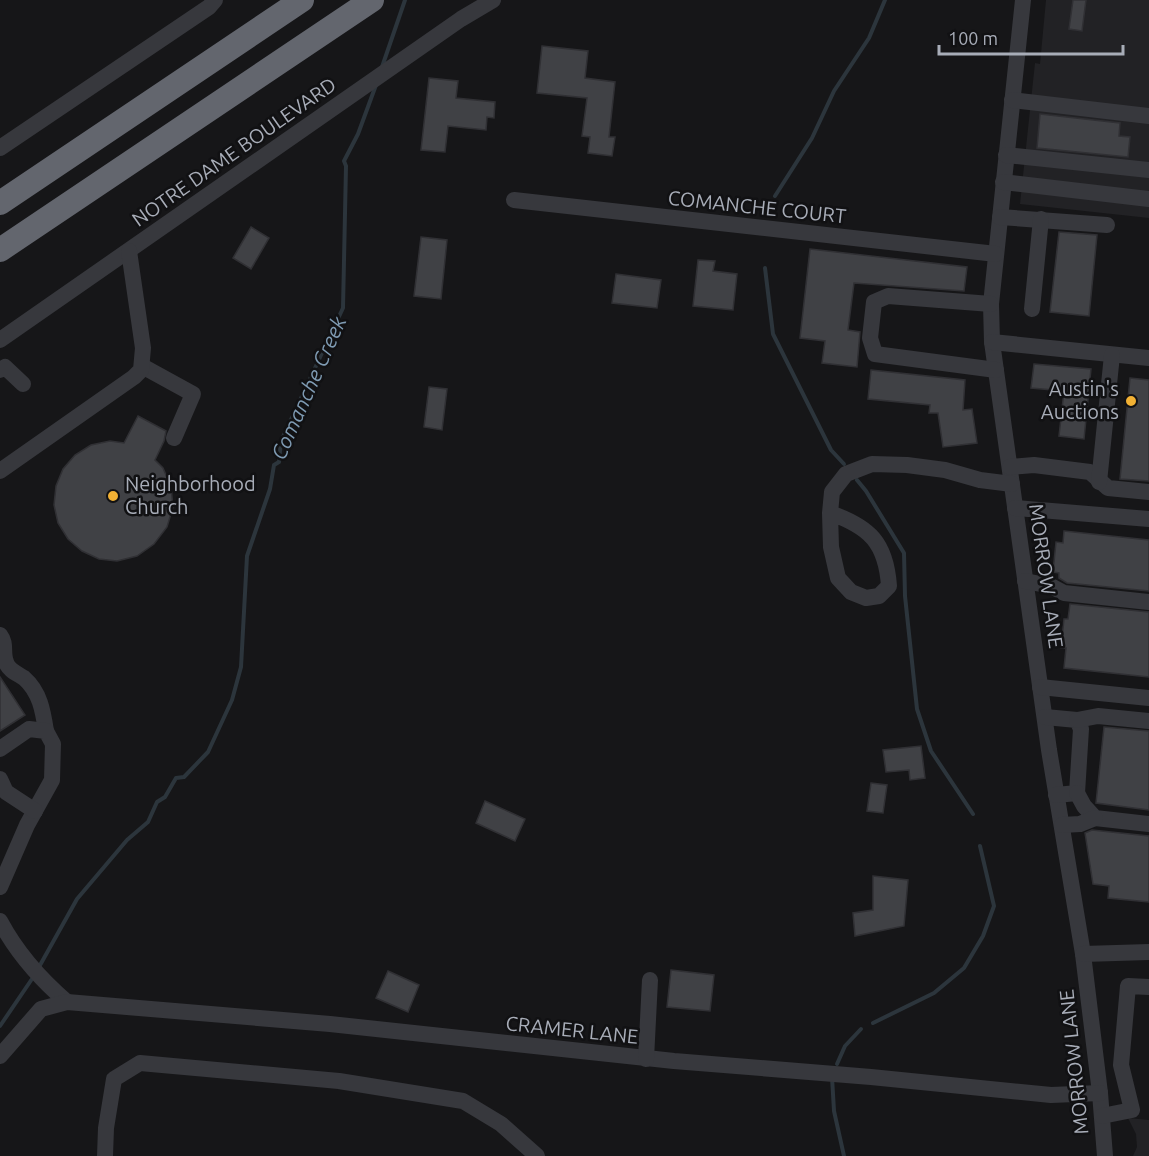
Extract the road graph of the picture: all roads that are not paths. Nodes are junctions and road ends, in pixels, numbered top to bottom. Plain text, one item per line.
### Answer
1 (302, 0) edge
2 (372, 0) edge
3 (493, 0) edge
4 (1023, 0) edge
5 (209, 2) edge
6 (1012, 99) junction
7 (1149, 116) edge
8 (0, 148) edge
9 (1006, 155) junction
10 (1149, 170) edge
11 (1003, 182) junction
12 (1149, 199) edge
13 (514, 200) dead end
14 (0, 203) edge
15 (999, 216) junction
16 (1041, 219) junction
17 (1107, 225) dead end
18 (0, 250) edge
19 (129, 251) junction
20 (996, 254) junction
21 (991, 304) junction
22 (1032, 309) dead end
23 (0, 340) edge
24 (992, 342) junction
25 (1112, 355) junction
26 (1149, 358) edge
27 (142, 366) junction
28 (0, 370) edge
29 (996, 370) junction
30 (23, 384) dead end
31 (174, 438) dead end
32 (0, 471) edge
33 (1011, 476) junction
34 (1099, 482) junction
35 (1149, 492) edge
36 (1015, 508) junction
37 (830, 513) junction
38 (1149, 519) edge
39 (1026, 581) junction
40 (1149, 602) edge
41 (0, 635) edge
42 (1040, 687) junction
43 (1149, 698) edge
44 (1044, 717) junction
45 (1077, 720) junction
46 (1149, 721) edge
47 (46, 731) junction
48 (0, 749) edge
49 (2, 788) edge
50 (1077, 793) junction
51 (1056, 795) junction
52 (35, 811) junction
53 (1095, 818) junction
54 (1149, 824) edge
55 (1062, 825) junction
56 (0, 887) edge
57 (0, 921) edge
58 (1149, 952) edge
59 (1083, 954) junction
60 (650, 980) dead end
61 (1149, 987) edge
62 (66, 1002) junction
63 (0, 1056) edge
64 (646, 1059) junction
65 (1100, 1093) junction
66 (1132, 1110) junction
67 (1149, 1112) edge
68 (1102, 1116) junction
69 (105, 1156) edge
70 (537, 1156) edge
71 (1105, 1156) edge

1 - 14 highway
2 - 18 highway
3 - 19 street, NOTRE DAME BOULEVARD
4 - 6 street, MORROW LANE
5 - 8 street
6 - 7 street
6 - 9 street, MORROW LANE
9 - 10 street
9 - 11 street, MORROW LANE
11 - 12 street
11 - 15 street, MORROW LANE
13 - 20 street, COMANCHE COURT
15 - 16 street
15 - 20 street, MORROW LANE
16 - 17 street
16 - 22 street
19 - 23 street, NOTRE DAME BOULEVARD
19 - 27 street
20 - 21 street, MORROW LANE
21 - 24 street, MORROW LANE
21 - 29 street
24 - 25 street
24 - 29 street, MORROW LANE
25 - 26 street
25 - 34 street
27 - 31 street
27 - 32 street
28 - 30 street
29 - 33 street, MORROW LANE
33 - 34 street
33 - 36 street, MORROW LANE
33 - 37 street
34 - 35 street
36 - 38 street
36 - 39 street, MORROW LANE
37 - 37 street
39 - 40 street
39 - 42 street, MORROW LANE
41 - 47 street
42 - 43 street
42 - 44 street, MORROW LANE
44 - 45 street
44 - 51 street, MORROW LANE
45 - 46 street
45 - 50 street
47 - 48 street
47 - 52 street
49 - 52 street
50 - 51 street
50 - 53 street
51 - 55 street, MORROW LANE
52 - 56 street
53 - 54 street
53 - 55 street
55 - 59 street, MORROW LANE
57 - 62 street
58 - 59 street
59 - 65 street, MORROW LANE
60 - 64 street
61 - 66 street
62 - 63 street, CRAMER LANE
62 - 64 street, CRAMER LANE
64 - 65 street, CRAMER LANE
65 - 68 street, MORROW LANE
66 - 67 street
66 - 68 street
68 - 71 street, MORROW LANE
69 - 70 street

